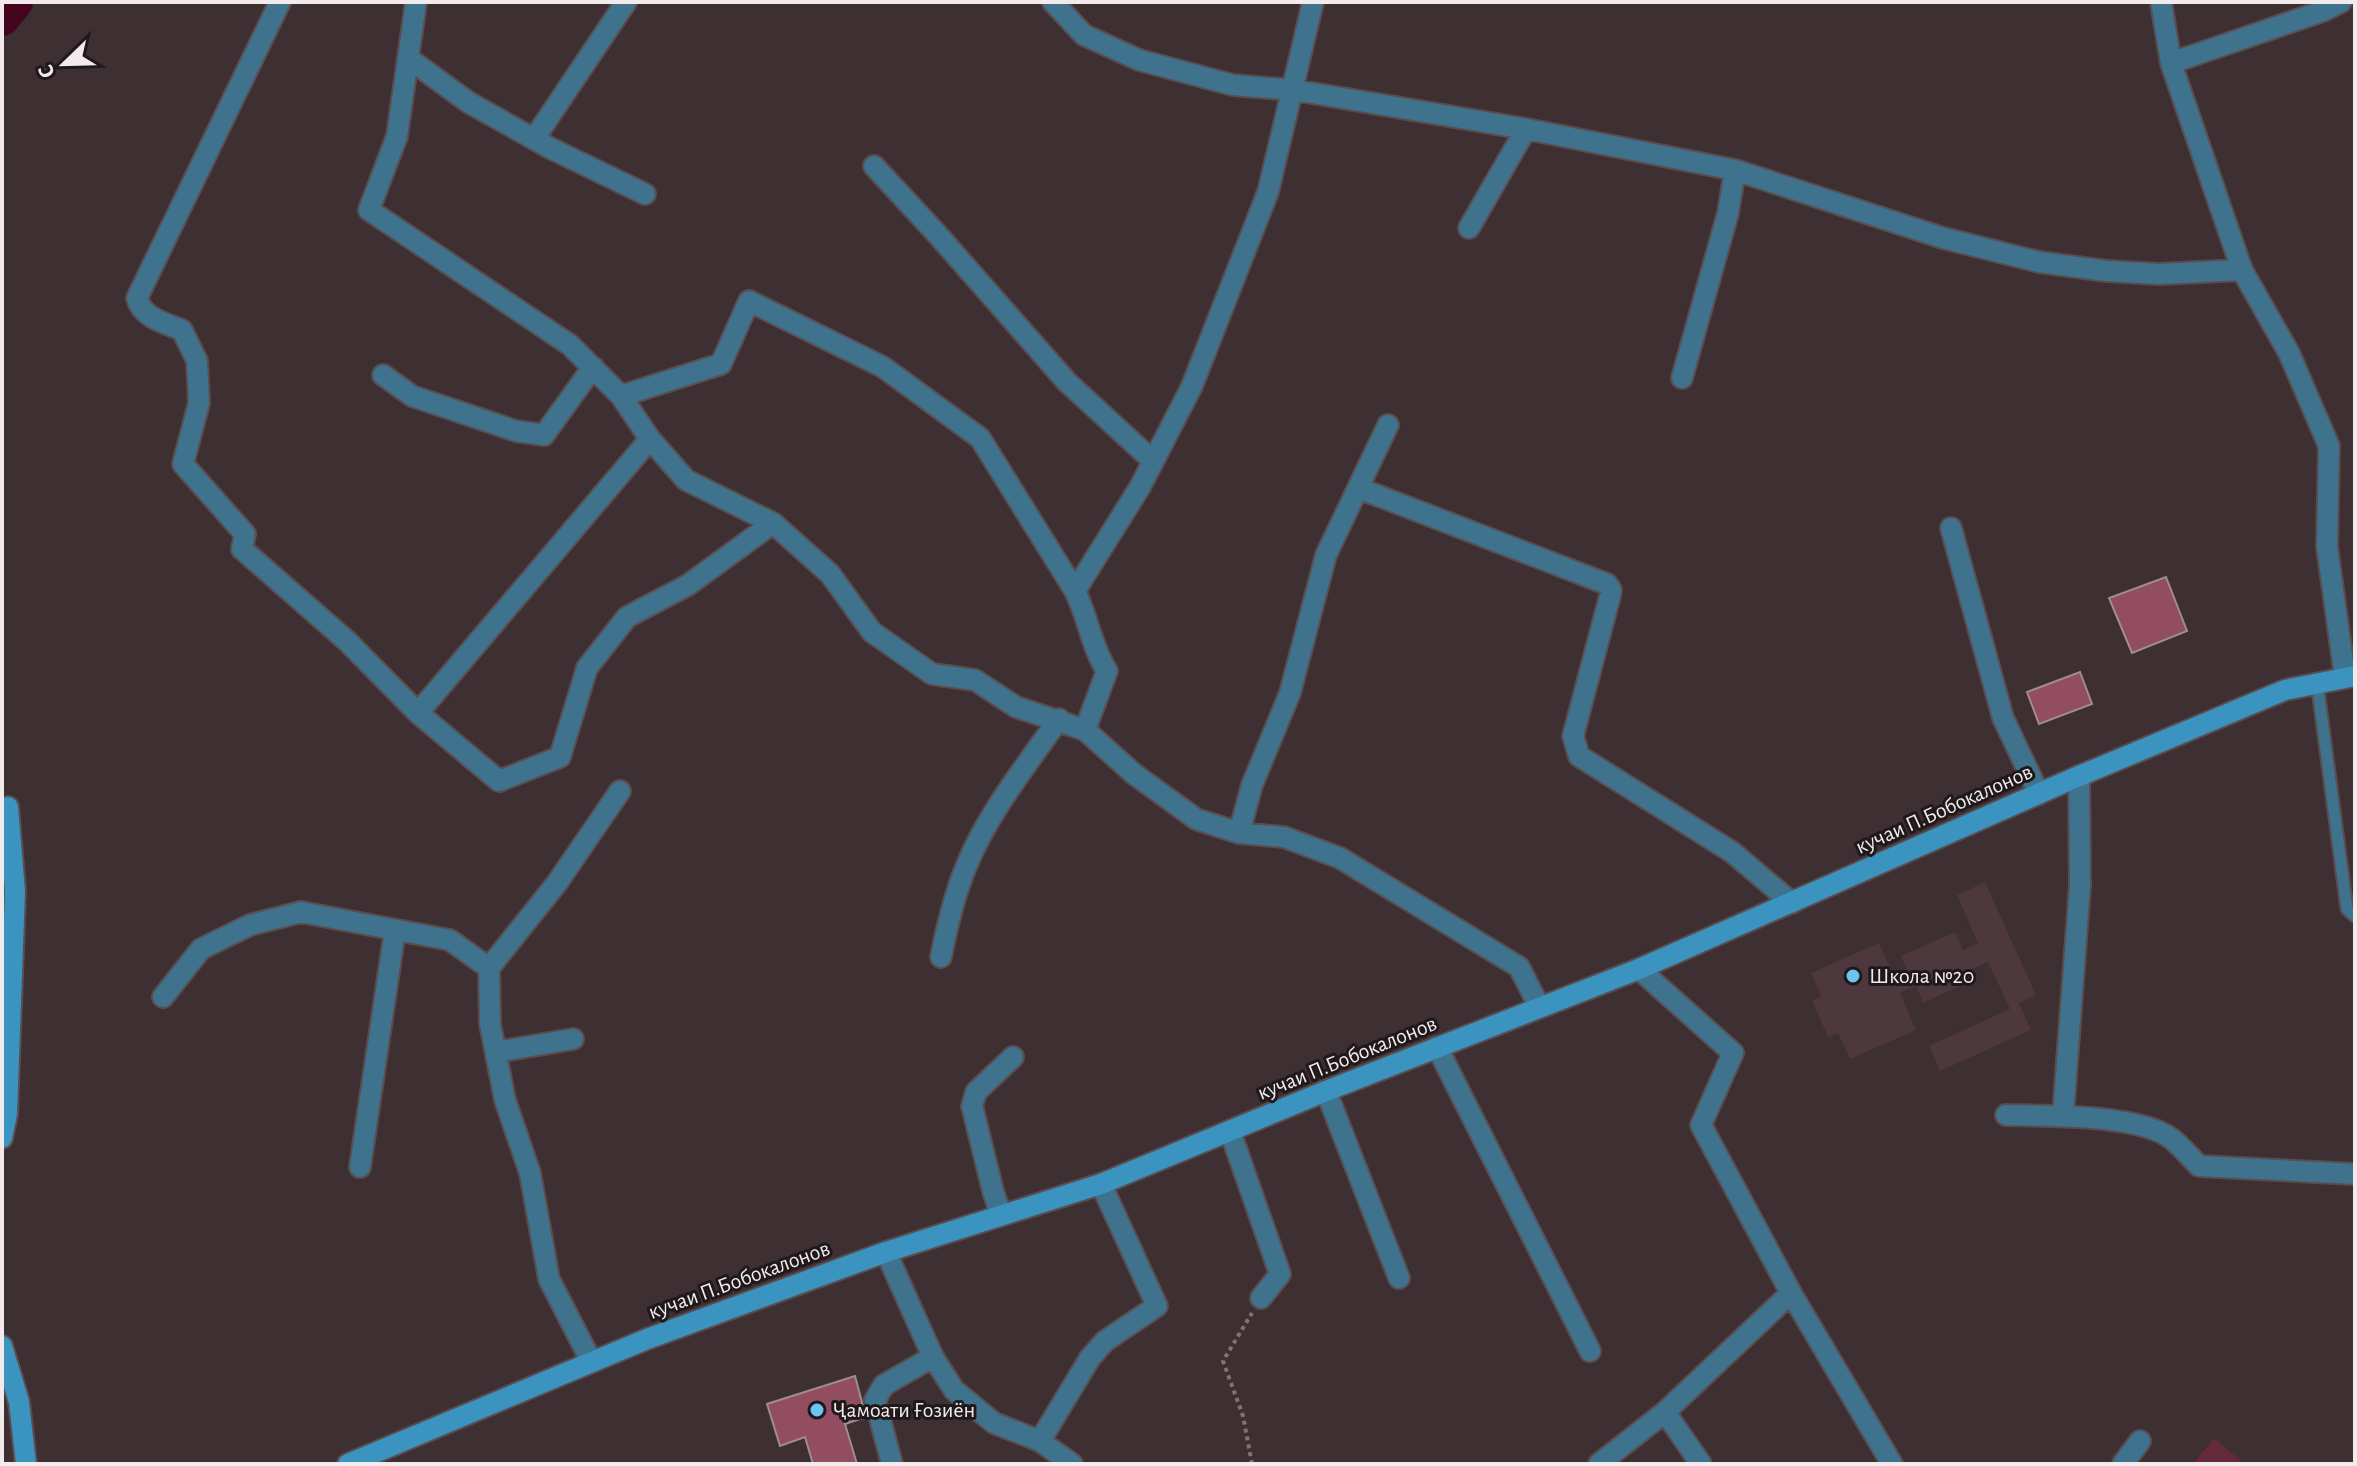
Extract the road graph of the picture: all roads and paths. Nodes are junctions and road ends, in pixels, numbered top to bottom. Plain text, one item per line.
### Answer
1 (280, 2) edge
2 (416, 2) edge
3 (626, 2) edge
4 (1053, 2) edge
5 (1313, 2) edge
6 (2161, 2) edge
7 (2341, 2) edge
8 (408, 58) junction
9 (2171, 63) junction
10 (1294, 90) junction
11 (1526, 129) junction
12 (534, 139) junction
13 (874, 166) dead end
14 (1735, 170) junction
15 (645, 194) dead end
16 (1469, 228) dead end
17 (2242, 270) junction
18 (593, 367) junction
19 (383, 375) dead end
20 (1682, 378) dead end
21 (621, 396) junction
22 (1388, 425) dead end
23 (650, 439) junction
24 (1153, 461) junction
25 (1358, 488) junction
26 (773, 523) junction
27 (1951, 528) dead end
28 (1075, 591) junction
29 (2350, 676) edge
30 (2317, 682) junction
31 (418, 713) junction
32 (1059, 719) junction
33 (1085, 730) junction
34 (2079, 776) junction
35 (620, 791) dead end
36 (2039, 794) junction
37 (5, 806) edge
38 (1239, 833) junction
39 (1792, 903) junction
40 (2355, 916) edge
41 (395, 930) junction
42 (941, 957) dead end
43 (489, 968) junction
44 (1639, 969) junction
45 (163, 997) dead end
46 (1539, 1006) junction
47 (573, 1039) dead end
48 (1437, 1047) junction
49 (496, 1052) junction
50 (1013, 1057) dead end
51 (1326, 1091) junction
52 (2006, 1115) dead end
53 (2063, 1116) junction
54 (1230, 1131) junction
55 (2, 1138) edge
56 (360, 1167) dead end
57 (2355, 1174) edge
58 (1101, 1184) junction
59 (1001, 1215) junction
60 (886, 1252) junction
61 (1399, 1278) dead end
62 (1791, 1293) junction
63 (1261, 1298) joint
64 (2, 1346) edge
65 (1590, 1351) dead end
66 (933, 1357) junction
67 (591, 1361) junction
68 (1665, 1412) junction
69 (1040, 1441) junction
70 (2140, 1441) dead end
71 (26, 1464) edge
72 (348, 1464) edge
73 (892, 1464) edge
74 (1072, 1464) edge
75 (1252, 1464) edge
76 (1599, 1464) edge
77 (1701, 1464) edge
78 (1892, 1464) edge
79 (2123, 1464) edge

1 - 31 street
2 - 8 street
3 - 12 street
4 - 10 street
5 - 10 street
6 - 9 street
7 - 9 street
8 - 12 street
8 - 18 street
9 - 17 street
10 - 11 street
10 - 24 street
11 - 14 street
11 - 16 street
12 - 15 street
13 - 24 street
14 - 17 street
14 - 20 street
17 - 29 street
18 - 19 street
18 - 21 street
21 - 23 street
21 - 28 street
22 - 25 street
23 - 26 street
23 - 31 street
24 - 28 street
25 - 38 street
25 - 39 street
26 - 31 street
26 - 32 street
27 - 36 street
28 - 33 street
29 - 30 main road, кучаи П.Бобокалонов
30 - 34 main road, кучаи П.Бобокалонов
30 - 40 lane
32 - 33 street
32 - 42 street
33 - 38 street
34 - 36 main road, кучаи П.Бобокалонов
34 - 53 street
35 - 43 street
36 - 39 main road, кучаи П.Бобокалонов
37 - 55 main road
38 - 46 street
39 - 44 main road, кучаи П.Бобокалонов
41 - 43 street
41 - 45 street
41 - 56 street
43 - 49 street
44 - 46 main road, кучаи П.Бобокалонов
44 - 62 street
46 - 48 main road, кучаи П.Бобокалонов
47 - 49 street
48 - 51 main road, кучаи П.Бобокалонов
48 - 65 street
49 - 67 street
50 - 59 street
51 - 54 main road, кучаи П.Бобокалонов
51 - 61 street
52 - 53 street
53 - 57 street
54 - 58 main road, кучаи П.Бобокалонов
54 - 63 street
58 - 59 main road, кучаи П.Бобокалонов
58 - 69 street
59 - 60 main road, кучаи П.Бобокалонов
60 - 66 street
60 - 67 main road, кучаи П.Бобокалонов
62 - 68 street
62 - 78 street
63 - 75 path
64 - 71 main road
66 - 69 street
66 - 73 street
67 - 72 main road, кучаи П.Бобокалонов
68 - 76 street
68 - 77 street
69 - 74 street
70 - 79 street

